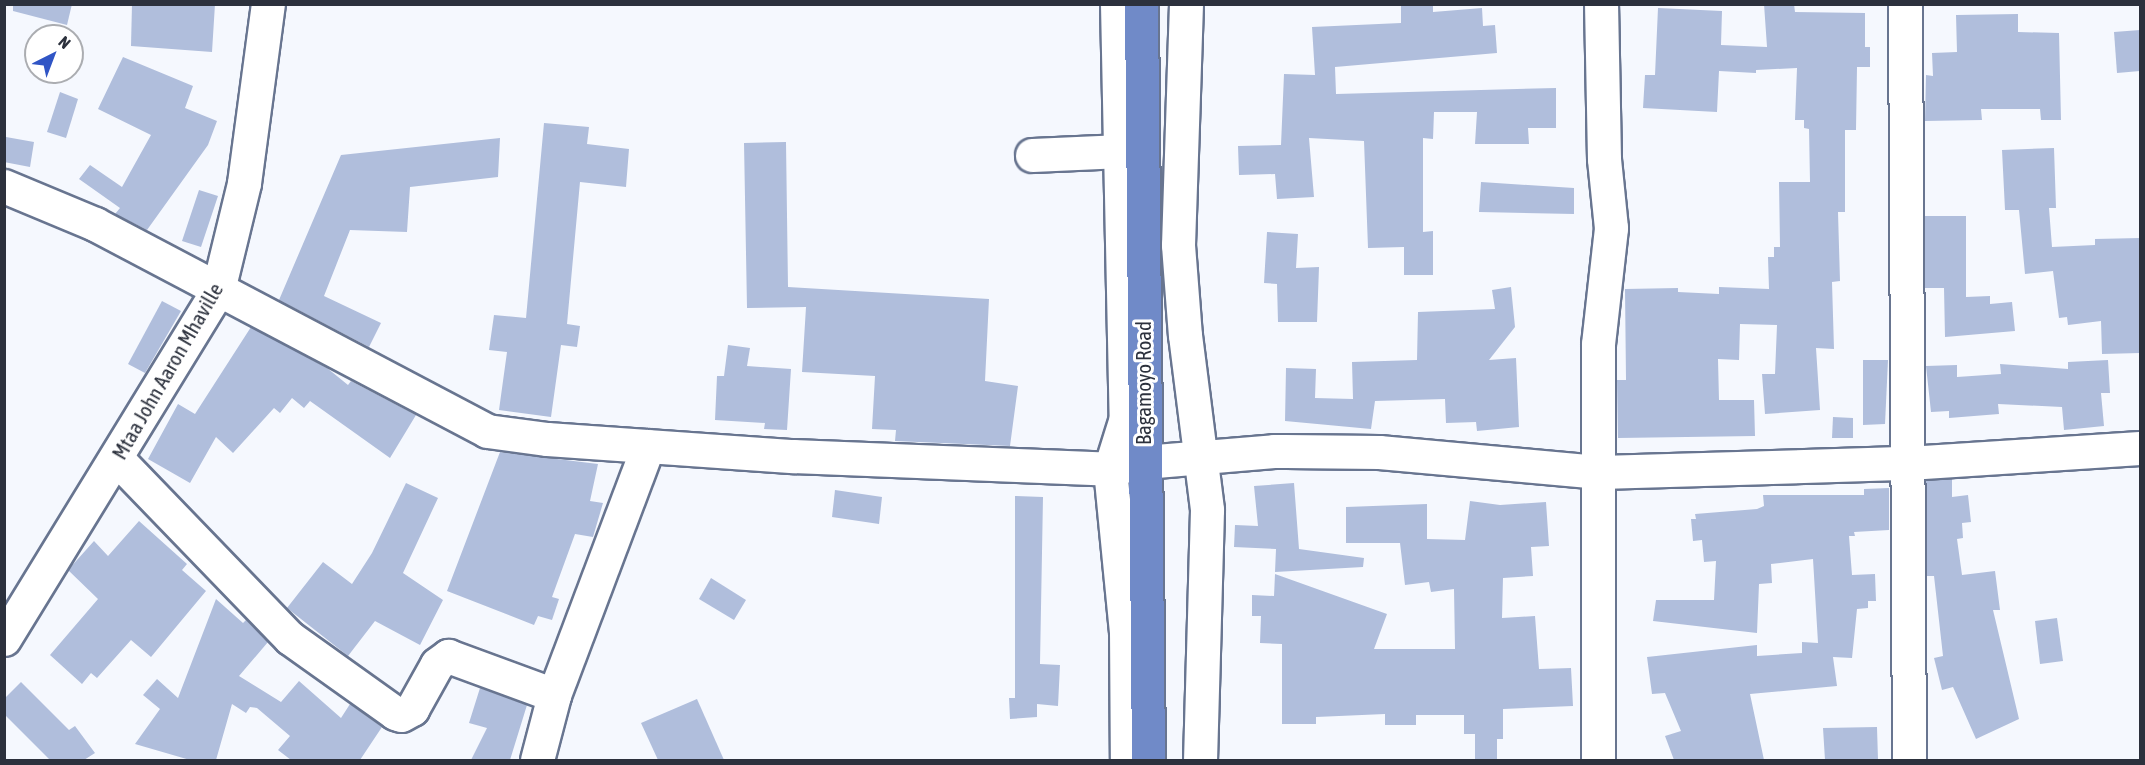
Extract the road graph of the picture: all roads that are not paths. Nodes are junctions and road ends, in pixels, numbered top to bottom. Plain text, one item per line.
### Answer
1 (268, 4) edge
2 (1117, 4) edge
3 (1141, 4) edge
4 (1186, 4) edge
5 (1601, 4) edge
6 (1905, 4) edge
7 (1122, 151) junction
8 (1032, 155) dead end
9 (4, 186) edge
10 (218, 290) junction
11 (648, 446) junction
12 (2140, 448) edge
13 (117, 459) junction
14 (1202, 459) junction
15 (1144, 462) junction
16 (1908, 463) junction
17 (1110, 470) junction
18 (1600, 472) junction
19 (4, 639) edge
20 (554, 695) junction
21 (537, 760) edge
22 (1127, 760) edge
23 (1148, 760) edge
24 (1200, 760) edge
25 (1598, 760) edge
26 (1909, 760) edge

1 - 10 street, Mtaa John Aaron Mhaville
2 - 7 street
3 - 15 highway, Bagamoyo Road
4 - 14 street
5 - 18 street
6 - 16 street
7 - 8 street
7 - 17 street
9 - 10 street
10 - 11 street
10 - 13 street, Mtaa John Aaron Mhaville
11 - 17 street
11 - 20 street
12 - 16 street
13 - 19 street, Mtaa John Aaron Mhaville
13 - 20 street
14 - 15 street
14 - 18 street
14 - 24 street
15 - 17 street
15 - 23 highway, Bagamoyo Road
16 - 18 street
16 - 26 street
17 - 22 street
18 - 25 street
20 - 21 street

